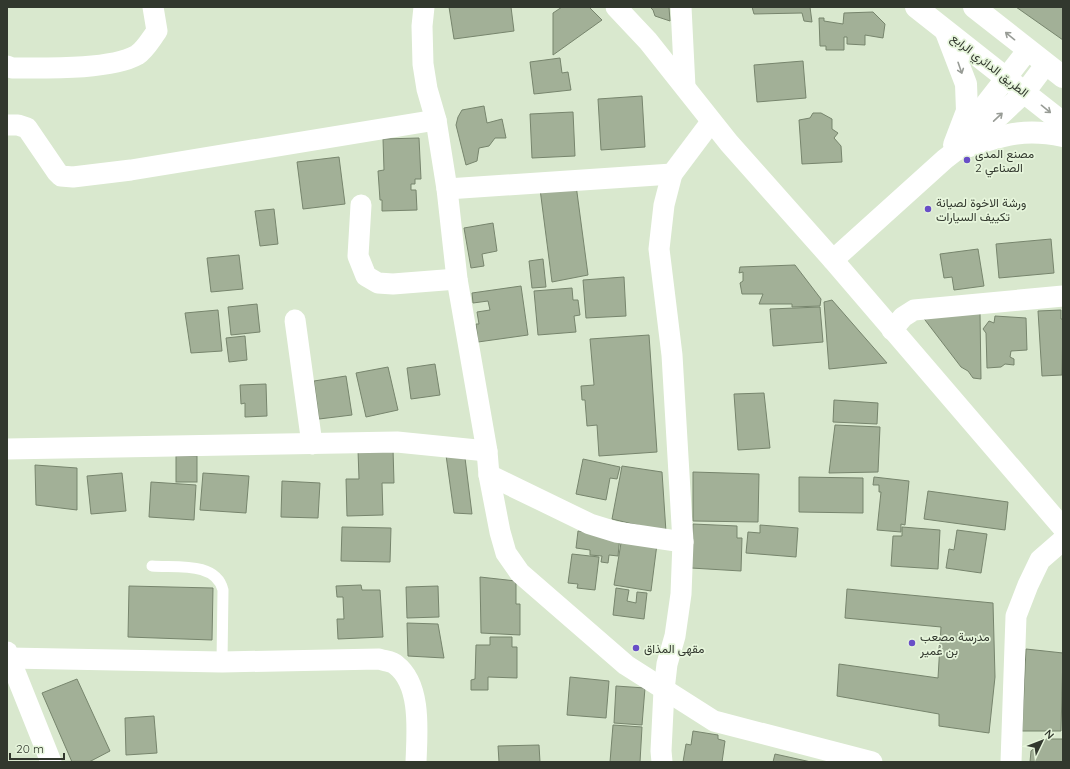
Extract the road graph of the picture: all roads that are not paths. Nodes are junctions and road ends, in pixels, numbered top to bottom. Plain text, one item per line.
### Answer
1 (153, 7) edge
2 (424, 7) edge
3 (616, 7) edge
4 (681, 7) edge
5 (916, 7) edge
6 (974, 7) edge
7 (946, 31) junction
8 (1027, 51) junction
9 (1046, 64) junction
10 (7, 66) edge
11 (1005, 77) junction
12 (1063, 77) edge
13 (684, 87) junction
14 (1025, 92) junction
15 (436, 120) junction
16 (711, 122) junction
17 (1063, 123) edge
18 (7, 125) edge
19 (1063, 136) edge
20 (953, 151) junction
21 (672, 174) junction
22 (447, 189) junction
23 (361, 205) dead end
24 (833, 260) junction
25 (457, 279) junction
26 (1063, 296) edge
27 (295, 320) dead end
28 (892, 330) junction
29 (312, 444) junction
30 (7, 449) edge
31 (487, 451) junction
32 (489, 475) junction
33 (1063, 528) edge
34 (1063, 540) edge
35 (683, 542) junction
36 (152, 566) dead end
37 (8, 655) edge
38 (222, 662) junction
39 (664, 690) junction
40 (51, 762) edge
41 (416, 762) edge
42 (662, 762) edge
43 (872, 762) edge
44 (1011, 762) edge

1 - 10 street
2 - 15 street
3 - 13 street
4 - 13 street
5 - 7 main road, الطريق الدائري الرابع
8 -> 6 main road
7 - 11 main road, الطريق الدائري الرابع
7 -> 20 main road
8 - 9 main road
8 - 11 street
9 - 12 main road
9 - 14 street
11 - 14 main road, الطريق الدائري الرابع
11 - 20 street
13 - 16 street
14 -> 17 main road, الطريق الدائري الرابع
20 -> 14 street
15 - 18 street
15 - 22 street
16 - 21 street
16 - 24 street
19 - 20 main road
20 - 24 street
21 - 22 street
21 - 35 street
22 - 25 street
23 - 25 street
24 - 28 street
25 - 31 street
26 - 28 street
27 - 29 street
28 - 33 street
29 - 30 street
29 - 31 street
31 - 32 street
32 - 35 street
32 - 39 street
34 - 44 street
35 - 39 street
36 - 38 lane
37 - 38 street
37 - 40 street
38 - 41 street
39 - 42 street
39 - 43 street

